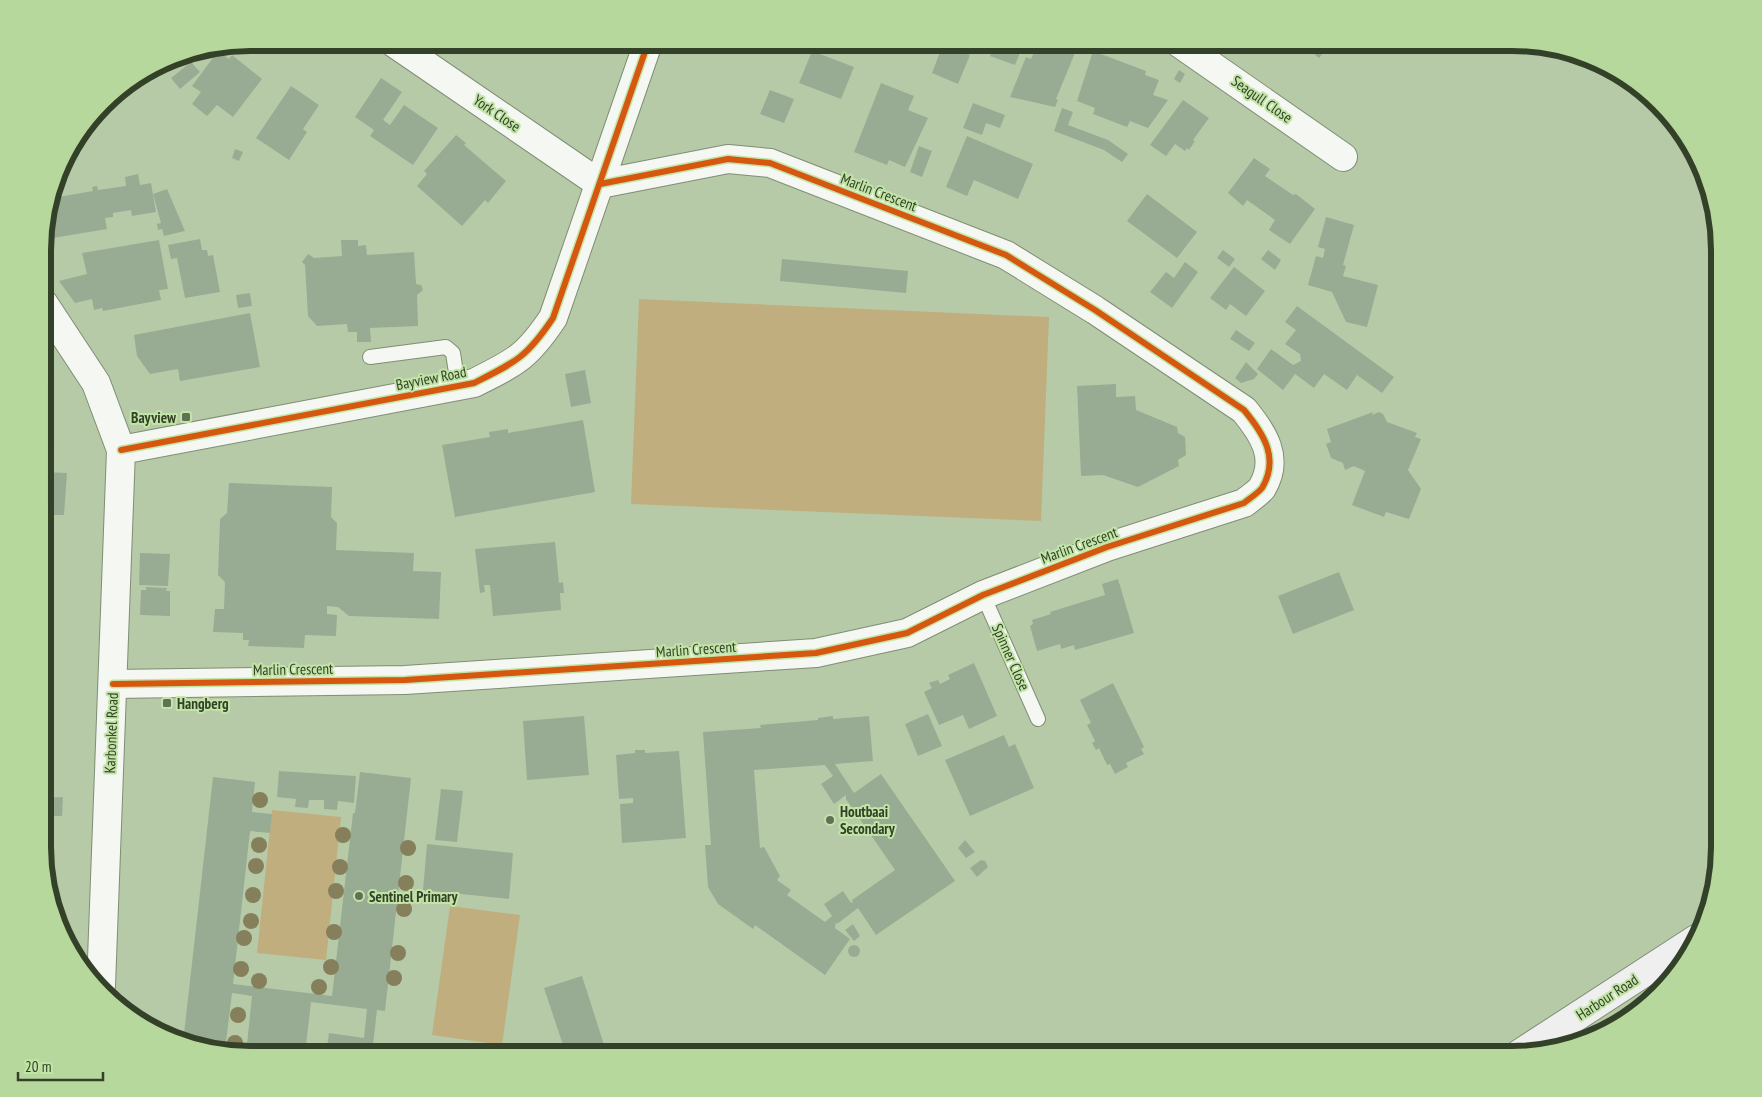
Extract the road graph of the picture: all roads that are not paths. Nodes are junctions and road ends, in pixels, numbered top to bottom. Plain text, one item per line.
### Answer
1 (407, 51) edge
2 (645, 51) edge
3 (1192, 51) edge
4 (1343, 157) dead end
5 (600, 184) junction
6 (51, 315) edge
7 (370, 357) dead end
8 (458, 386) junction
9 (121, 450) junction
10 (983, 595) junction
11 (113, 684) junction
12 (1038, 719) dead end
13 (1683, 947) edge
14 (102, 979) edge
15 (1534, 1044) edge

1 - 5 street, York Close
2 - 5 street, Bayview Road
3 - 4 street, Seagull Close
5 - 8 street, Bayview Road
5 - 10 street, Marlin Crescent
6 - 9 street
7 - 8 lane
8 - 9 street, Bayview Road
9 - 11 street, Karbonkel Road
10 - 11 street, Marlin Crescent
10 - 12 lane, Spinner Close
11 - 14 street, Karbonkel Road
13 - 15 street, Harbour Road

